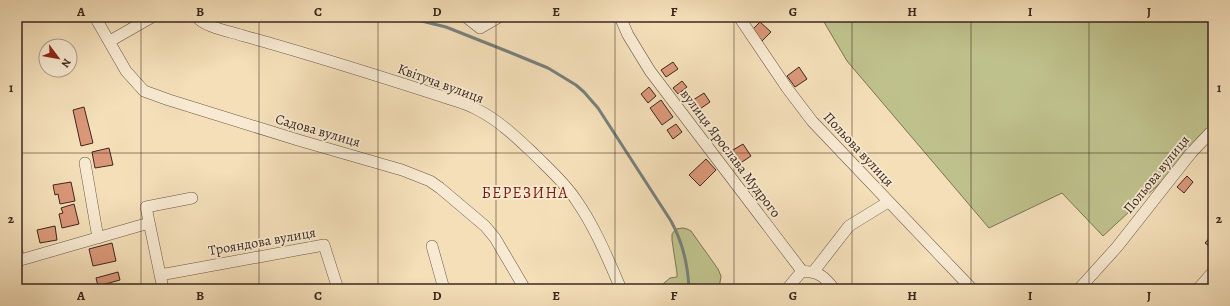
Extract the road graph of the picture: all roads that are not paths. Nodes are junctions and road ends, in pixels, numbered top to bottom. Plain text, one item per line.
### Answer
1 (95, 17) edge
2 (152, 17) edge
3 (197, 17) edge
4 (466, 17) edge
5 (499, 17) edge
6 (620, 17) edge
7 (739, 17) edge
8 (110, 41) junction
9 (1210, 133) dead end
10 (85, 163) dead end
11 (192, 198) dead end
12 (888, 202) junction
13 (149, 223) junction
14 (98, 238) junction
15 (432, 246) dead end
16 (18, 258) edge
17 (802, 271) junction
18 (814, 271) junction
19 (1213, 272) edge
20 (160, 275) junction
21 (163, 289) edge
22 (338, 289) edge
23 (444, 289) edge
24 (525, 289) edge
25 (621, 289) edge
26 (787, 289) edge
27 (834, 289) edge
28 (972, 289) edge
29 (1079, 289) edge
30 (1198, 289) edge

1 - 8 street, Садова вулиця
2 - 8 street
3 - 25 street, Квітуча вулиця
4 - 5 street
6 - 17 street, вулиця Ярослава Мудрого
7 - 12 street, Польова вулиця
8 - 24 street, Садова вулиця
9 - 29 street, Польова вулиця
10 - 14 street
11 - 13 street
12 - 18 street
12 - 28 street, Польова вулиця
13 - 14 street
13 - 20 street
14 - 16 street
15 - 23 street
17 - 18 street
17 - 26 street
18 - 27 street
19 - 30 street
20 - 21 street
20 - 22 street, Трояндова вулиця

